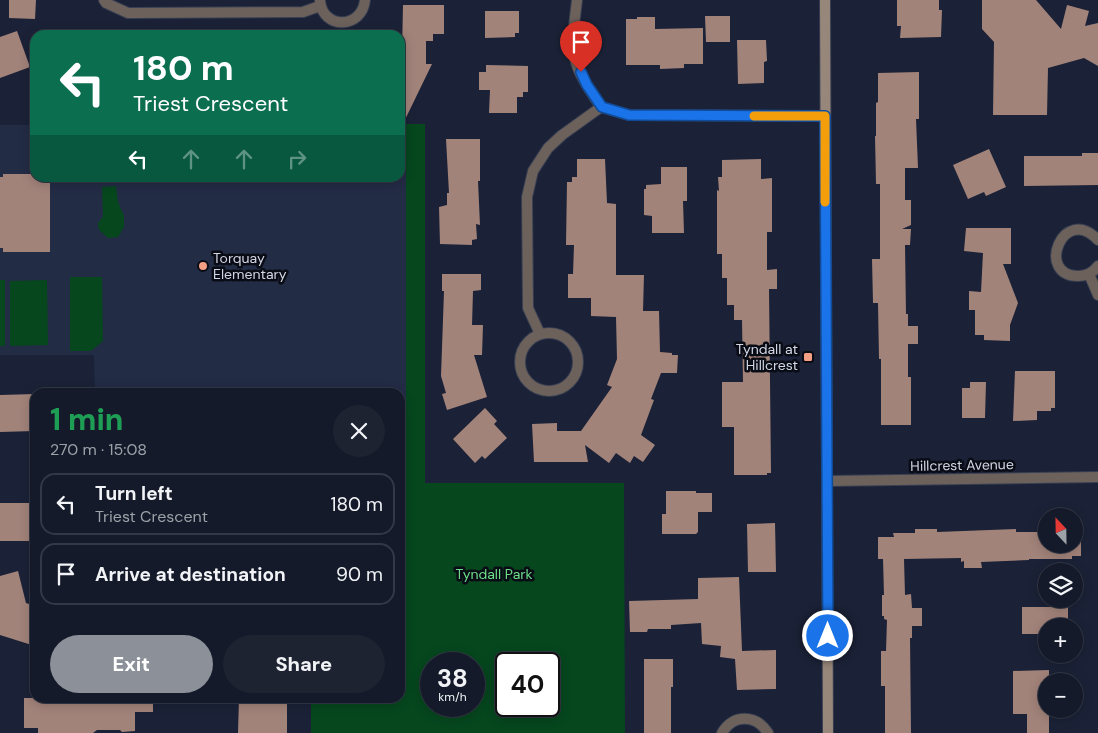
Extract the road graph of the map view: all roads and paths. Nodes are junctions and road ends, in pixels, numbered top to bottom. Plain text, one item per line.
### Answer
1 (104, 0) edge
2 (366, 0) edge
3 (576, 0) edge
4 (825, 0) edge
5 (320, 3) edge
6 (602, 107) junction
7 (825, 116) junction
8 (1098, 240) edge
9 (1098, 266) edge
10 (1089, 274) junction
11 (1098, 295) edge
12 (540, 334) junction
13 (1098, 477) edge
14 (827, 481) junction
15 (722, 733) edge
16 (768, 733) edge
17 (828, 733) edge

1 - 5 street
2 - 5 street
3 - 6 street
4 - 7 street
6 - 7 street
6 - 12 street
7 - 14 street
8 - 10 street
9 - 10 street
10 - 11 street
12 - 12 street
13 - 14 street, Hillcrest Avenue
14 - 17 street
15 - 16 street

